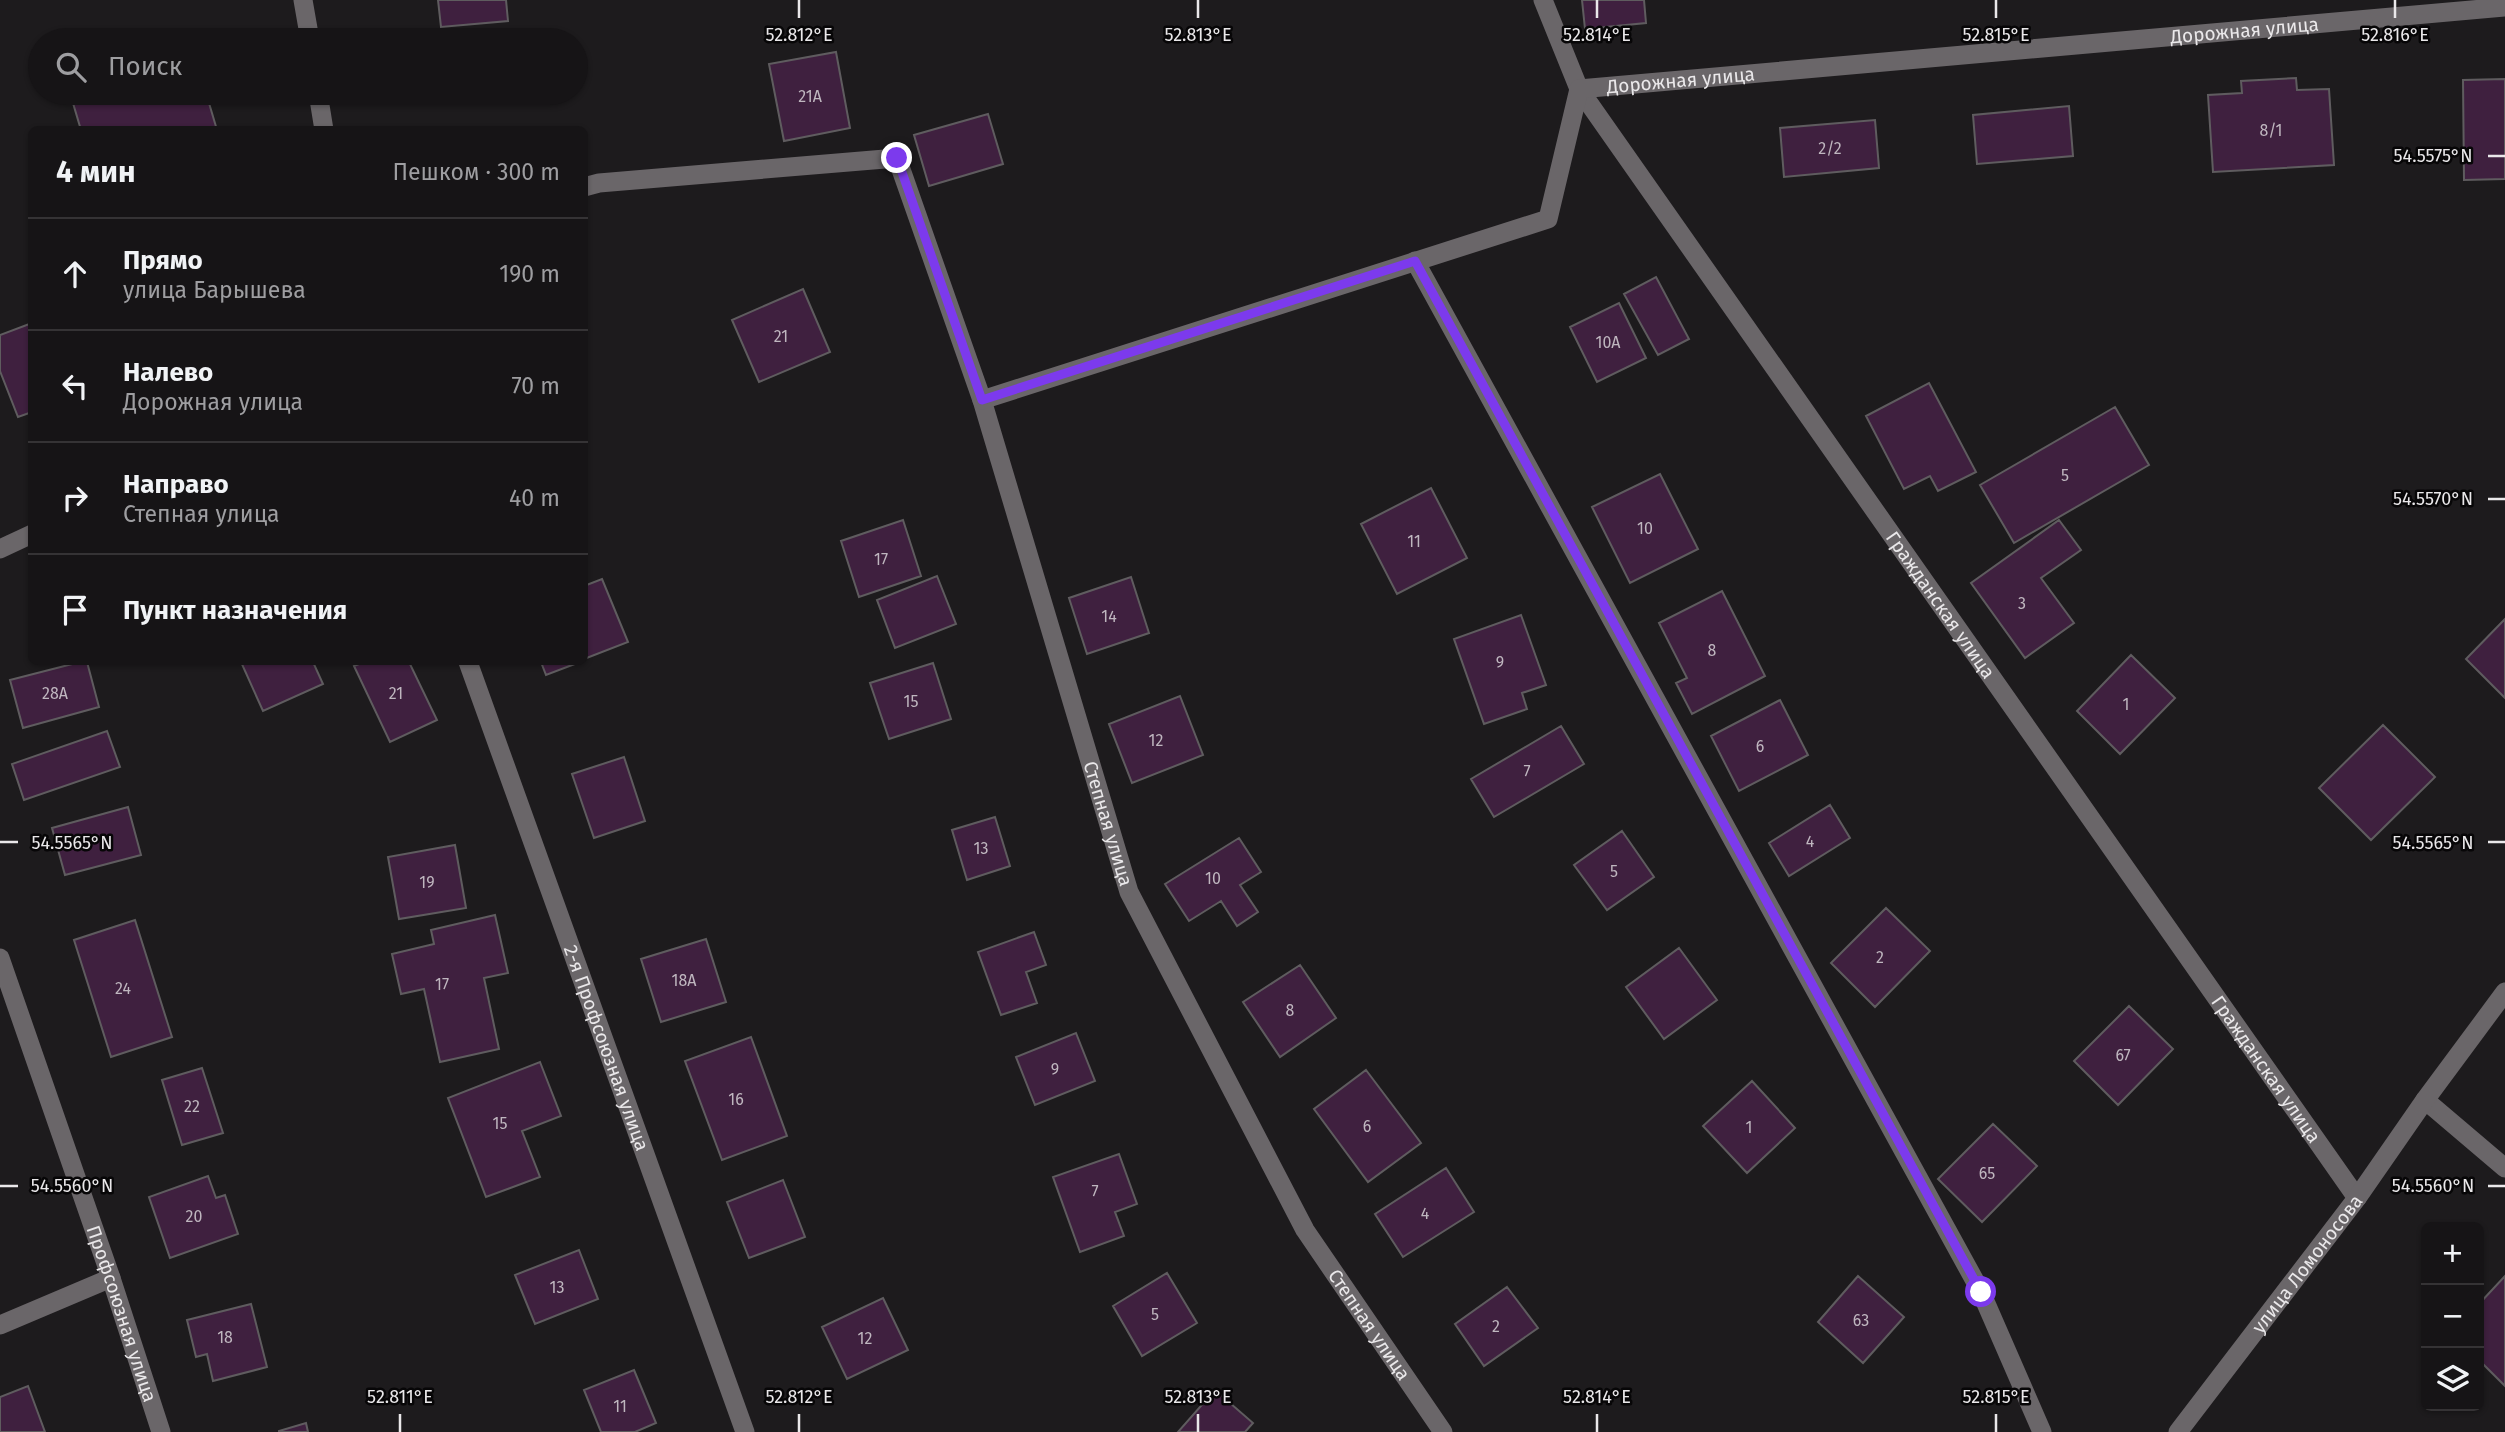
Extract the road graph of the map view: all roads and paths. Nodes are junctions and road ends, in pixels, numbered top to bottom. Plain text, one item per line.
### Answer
1 (303, 0) edge
2 (1544, 0) edge
3 (2505, 7) edge
4 (308, 28) edge
5 (1579, 89) junction
6 (320, 105) edge
7 (323, 126) edge
8 (588, 186) edge
9 (1415, 261) junction
10 (982, 400) junction
11 (28, 536) edge
12 (0, 549) edge
13 (469, 665) edge
14 (0, 958) edge
15 (2505, 992) edge
16 (2424, 1100) junction
17 (2505, 1168) edge
18 (2357, 1198) junction
19 (111, 1278) junction
20 (0, 1325) edge
21 (161, 1432) edge
22 (745, 1432) edge
23 (1443, 1432) edge
24 (2042, 1432) edge
25 (2178, 1432) edge

1 - 4 street
2 - 5 street, Гражданская улица
3 - 5 street, Дорожная улица
5 - 9 street, Дорожная улица
5 - 18 street, Гражданская улица
6 - 7 street
8 - 10 street, Степная улица
9 - 10 street, Дорожная улица
9 - 24 street
10 - 23 street, Степная улица
11 - 12 street
13 - 22 street, 2-я Профсоюзная улица
14 - 19 street, Профсоюзная улица
15 - 16 street, улица Ломоносова
16 - 17 street
16 - 18 street, улица Ломоносова
18 - 25 street, улица Ломоносова
19 - 20 street
19 - 21 street, Профсоюзная улица

